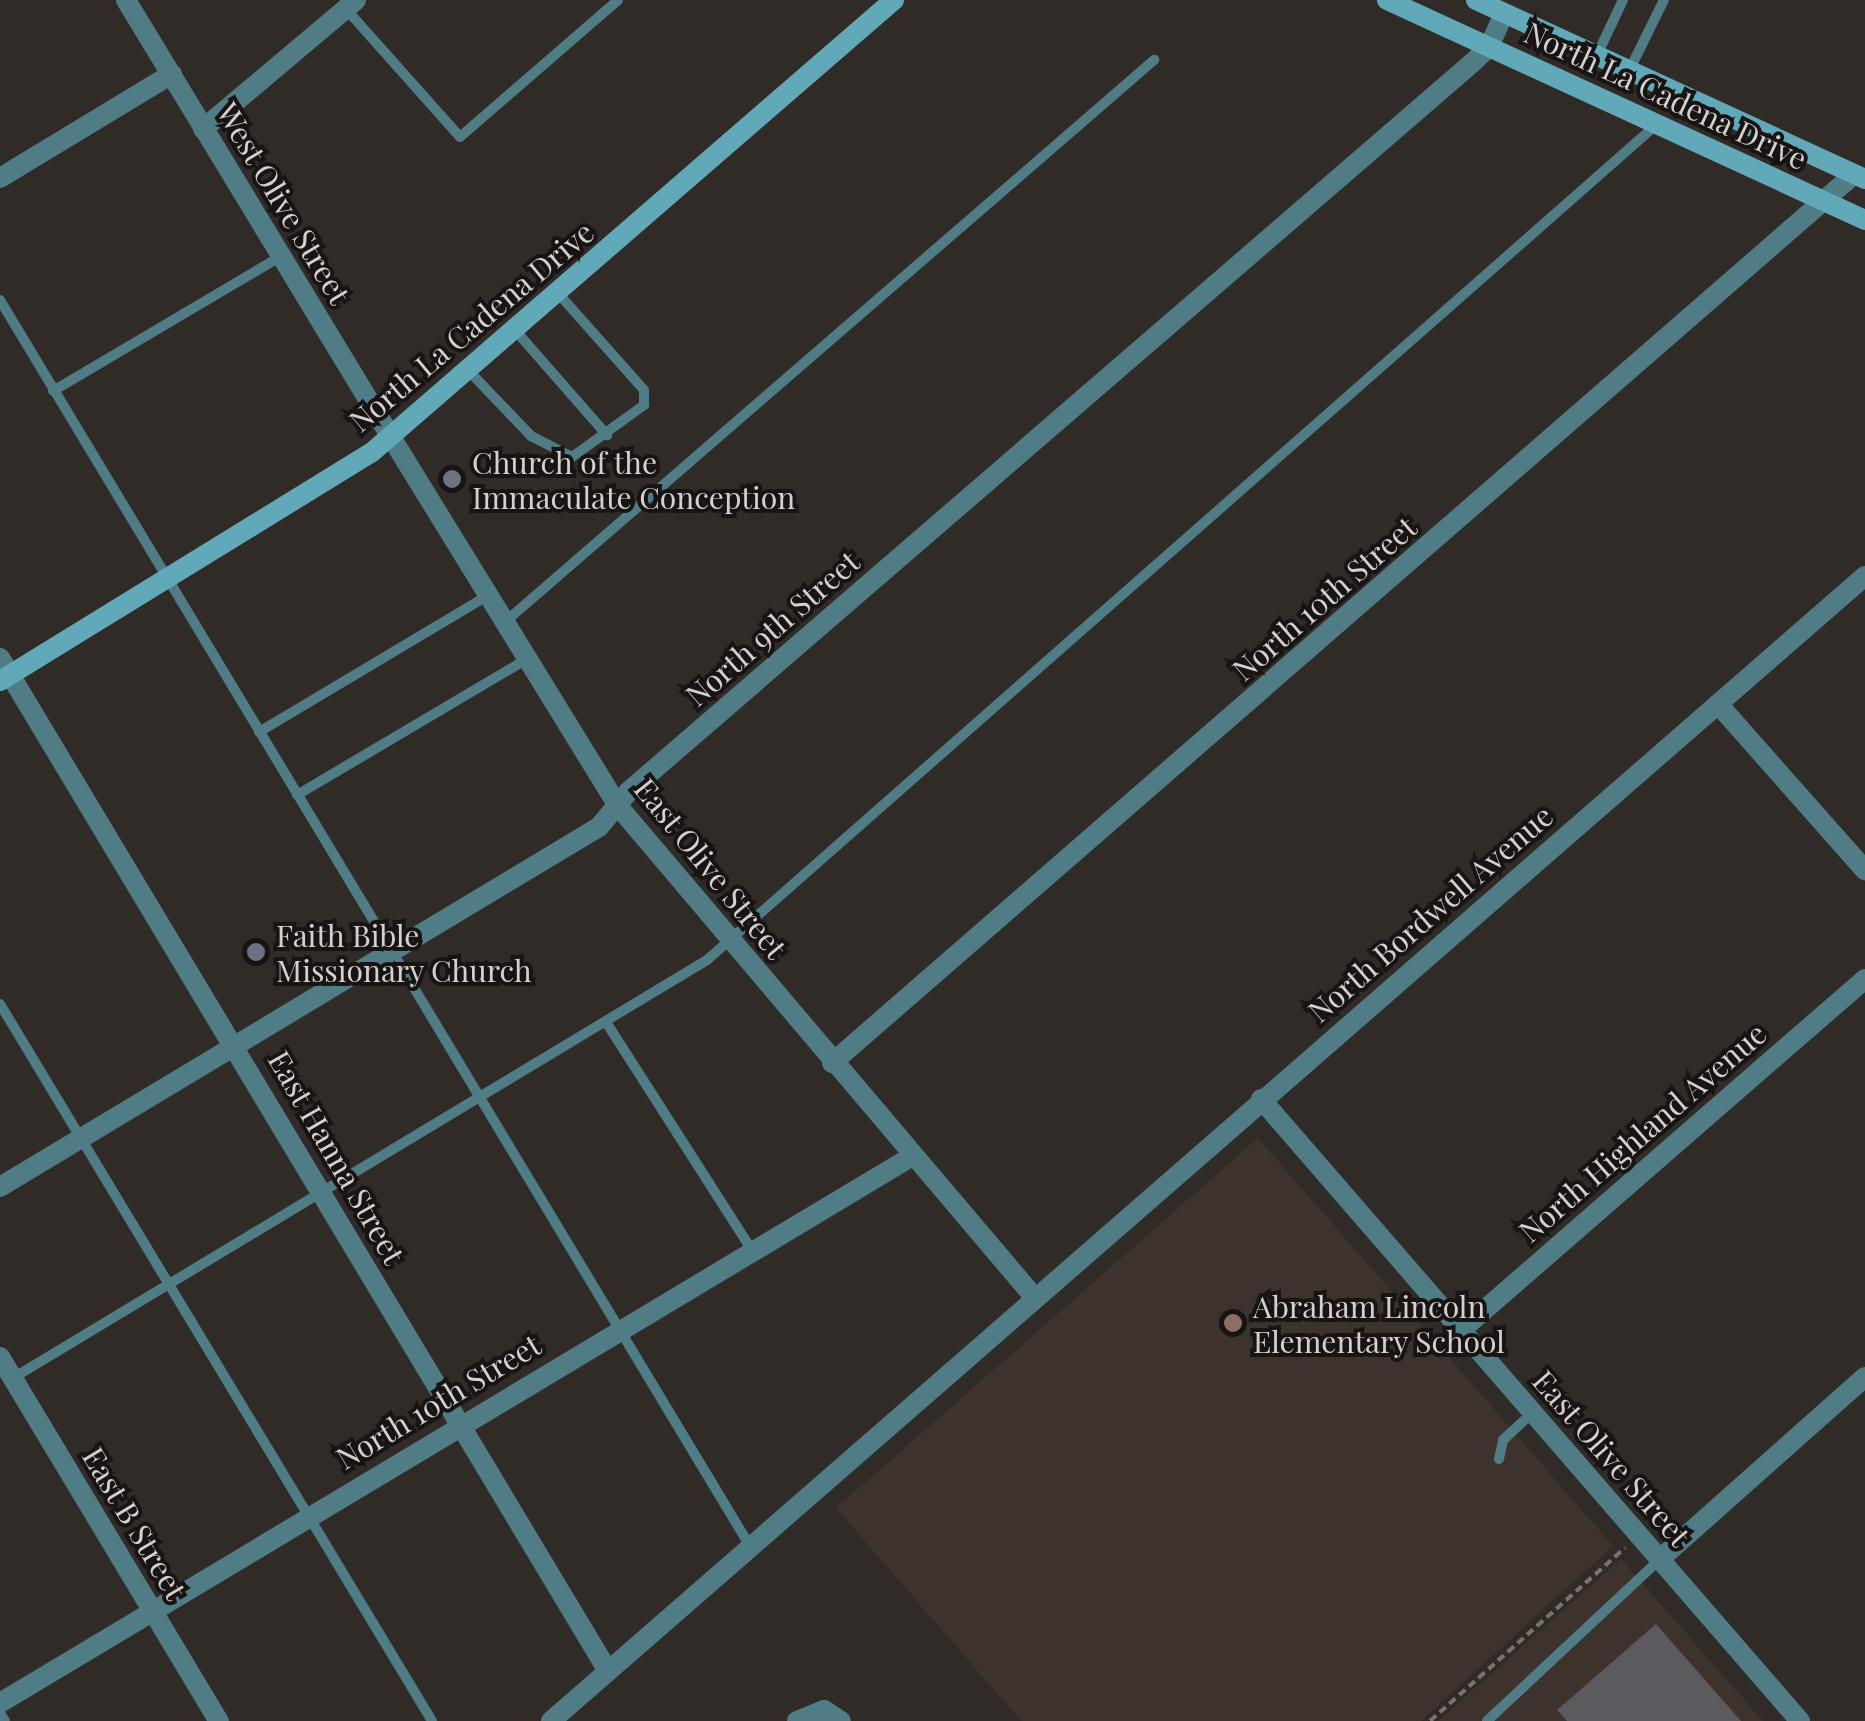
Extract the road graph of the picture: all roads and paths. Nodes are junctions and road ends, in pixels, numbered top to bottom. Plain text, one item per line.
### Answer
1 (126, 0) edge
2 (618, 0) edge
3 (894, 0) edge
4 (1387, 0) edge
5 (1476, 0) edge
6 (1623, 0) edge
7 (1664, 0) edge
8 (351, 4) edge
9 (1506, 6) edge
10 (1489, 47) junction
11 (1596, 56) junction
12 (1154, 60) dead end
13 (1629, 70) junction
14 (172, 74) junction
15 (1657, 125) junction
16 (203, 129) junction
17 (1859, 177) edge
18 (0, 178) edge
19 (1828, 202) junction
20 (1865, 220) edge
21 (281, 256) junction
22 (558, 293) junction
23 (0, 300) edge
24 (515, 330) junction
25 (468, 370) junction
26 (53, 391) junction
27 (607, 435) junction
28 (391, 437) junction
29 (1865, 576) edge
30 (166, 578) junction
31 (487, 596) junction
32 (506, 622) junction
33 (528, 658) junction
34 (3, 671) edge
35 (1718, 704) junction
36 (258, 732) junction
37 (297, 796) junction
38 (618, 806) junction
39 (1865, 870) edge
40 (729, 939) junction
41 (391, 952) junction
42 (1865, 978) edge
43 (0, 1004) edge
44 (606, 1022) junction
45 (237, 1045) junction
46 (832, 1063) junction
47 (480, 1099) junction
48 (1262, 1099) junction
49 (81, 1138) junction
50 (911, 1156) junction
51 (0, 1187) edge
52 (324, 1195) junction
53 (752, 1250) junction
54 (170, 1286) junction
55 (1036, 1298) junction
56 (618, 1328) junction
57 (1459, 1332) junction
58 (0, 1357) edge
59 (1865, 1376) edge
60 (13, 1378) junction
61 (1532, 1413) junction
62 (456, 1424) junction
63 (1499, 1459) dead end
64 (308, 1516) junction
65 (1640, 1535) junction
66 (751, 1548) junction
67 (1660, 1559) junction
68 (154, 1612) junction
69 (608, 1672) junction
70 (0, 1703) edge
71 (0, 1714) edge
72 (4, 1721) edge
73 (219, 1721) edge
74 (432, 1721) edge
75 (551, 1721) edge
76 (797, 1721) edge
77 (841, 1721) edge
78 (1430, 1721) edge
79 (1487, 1721) edge
80 (1800, 1721) edge

1 - 14 street, West Olive Street
2 - 8 lane
3 - 22 main road, North La Cadena Drive
4 - 10 main road, North La Cadena Drive
5 - 9 main road, North La Cadena Drive
6 - 11 lane
7 - 13 lane
8 - 16 street
9 - 10 street, North 9th Street
9 - 11 main road, North La Cadena Drive
10 - 15 main road, North La Cadena Drive
10 - 38 street, North 9th Street
11 - 13 main road, North La Cadena Drive
12 - 32 lane
13 - 17 main road, North La Cadena Drive
14 - 16 street, West Olive Street
14 - 18 street
15 - 19 main road, North La Cadena Drive
15 - 40 lane
16 - 21 street, West Olive Street
17 - 19 street, North 10th Street
19 - 20 main road, North La Cadena Drive
19 - 46 street, North 10th Street
21 - 26 lane
21 - 28 street, West Olive Street
22 - 24 main road, North La Cadena Drive
22 - 27 lane
23 - 26 lane
24 - 25 main road, North La Cadena Drive
24 - 27 lane
25 - 27 lane
25 - 28 main road, North La Cadena Drive
26 - 30 lane
28 - 30 main road, North La Cadena Drive
28 - 31 street, East Olive Street
29 - 35 street, North Bordwell Avenue
30 - 34 main road, North La Cadena Drive
30 - 36 lane
31 - 32 street, East Olive Street
31 - 36 lane
32 - 33 street, East Olive Street
33 - 37 lane
33 - 38 street, East Olive Street
34 - 45 street, East Hanna Street
35 - 39 street
35 - 48 street, North Bordwell Avenue
36 - 37 lane
37 - 41 lane
38 - 40 street, East Olive Street
38 - 41 street, North 9th Street
40 - 44 lane
40 - 46 street, East Olive Street
41 - 45 street, North 9th Street
41 - 47 lane
42 - 57 street, North Highland Avenue
43 - 49 lane
44 - 47 lane
44 - 53 lane
45 - 49 street, North 9th Street
45 - 52 street, East Hanna Street
46 - 50 street, East Olive Street
47 - 52 lane
47 - 56 lane
48 - 55 street, North Bordwell Avenue
48 - 57 street, East Olive Street
49 - 51 street, North 9th Street
49 - 54 lane
50 - 53 street, North 10th Street
50 - 55 street, East Olive Street
52 - 54 lane
52 - 62 street, East Hanna Street
53 - 56 street, North 10th Street
54 - 60 lane
54 - 64 lane
55 - 66 street, North Bordwell Avenue
56 - 62 street, North 10th Street
56 - 66 lane
57 - 61 street, East Olive Street
58 - 60 street, East B Street
59 - 67 street
60 - 68 street, East B Street
61 - 63 lane
61 - 65 street, East Olive Street
62 - 64 street, North 10th Street
62 - 69 street, East Hanna Street
64 - 68 street, North 10th Street
64 - 74 lane
65 - 67 street, East Olive Street
65 - 78 path
66 - 69 street, North Bordwell Avenue
67 - 79 lane
67 - 80 street, East Olive Street
68 - 70 street, North 10th Street
68 - 73 street, East B Street
69 - 75 street, North Bordwell Avenue
71 - 72 lane
76 - 77 street

